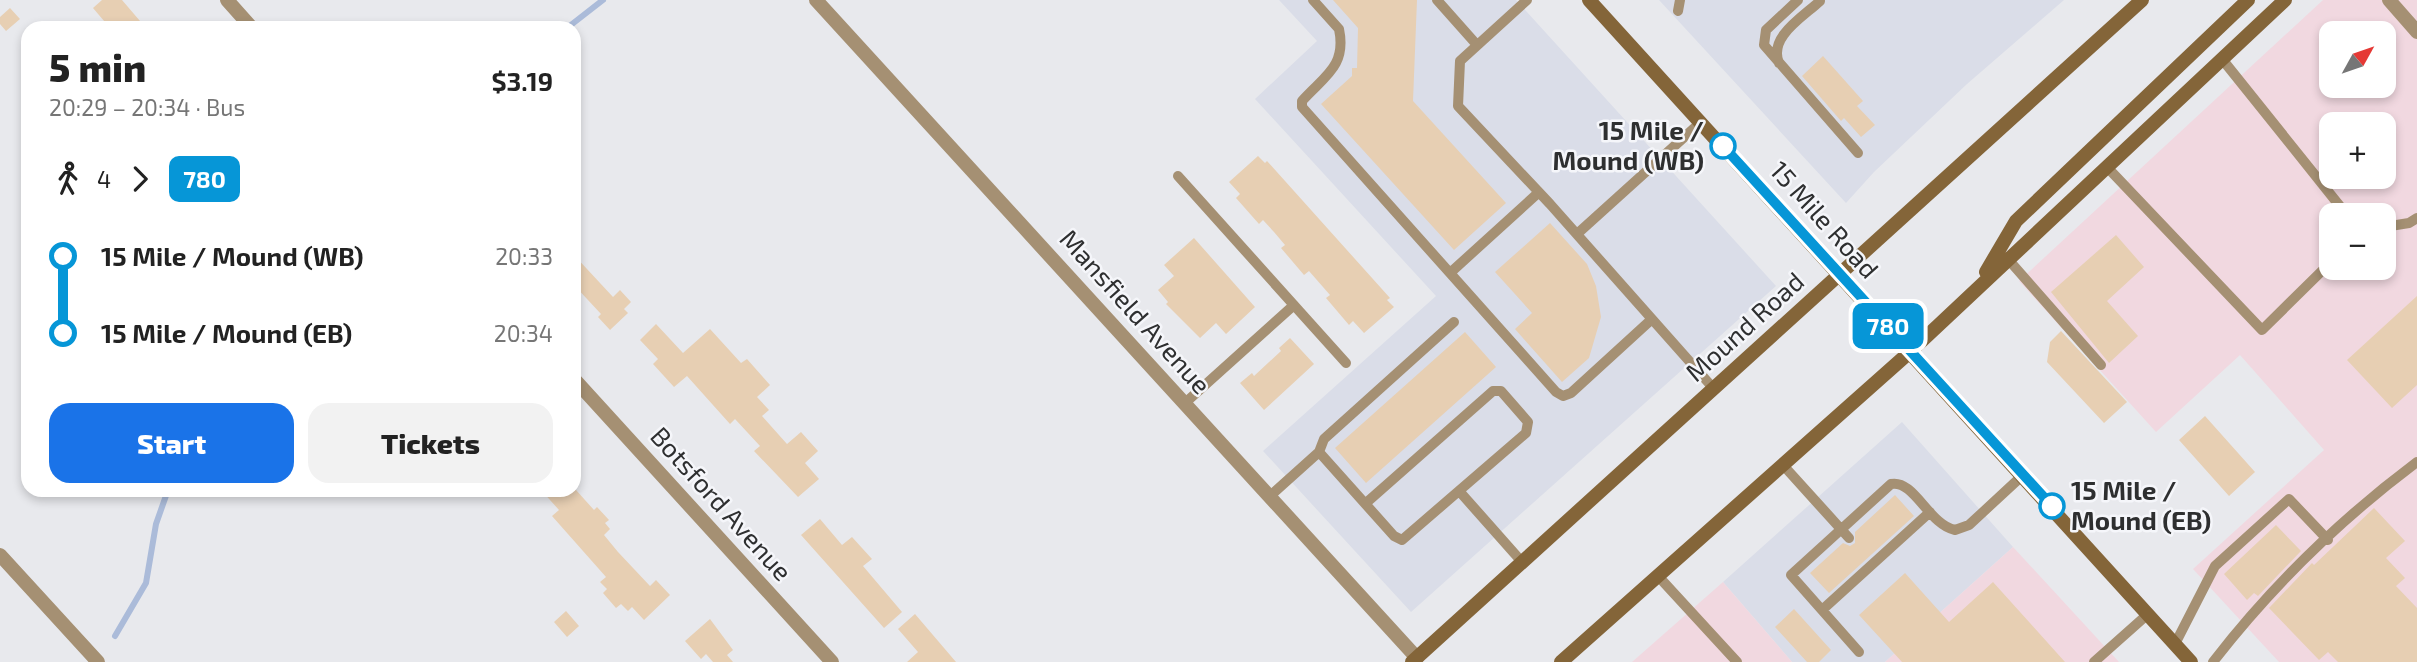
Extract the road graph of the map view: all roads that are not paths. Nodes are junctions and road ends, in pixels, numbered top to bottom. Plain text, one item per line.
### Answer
1 (227, 0) edge
2 (816, 0) edge
3 (1313, 0) edge
4 (1437, 0) edge
5 (1527, 0) edge
6 (1798, 0) edge
7 (2142, 0) edge
8 (2248, 0) edge
9 (2286, 0) edge
10 (2389, 0) edge
11 (1591, 1) edge
12 (1820, 1) edge
13 (246, 21) edge
14 (2417, 32) edge
15 (1477, 45) junction
16 (2222, 59) junction
17 (1780, 66) junction
18 (1701, 122) junction
19 (1858, 153) dead end
20 (2106, 166) junction
21 (1178, 176) dead end
22 (1538, 193) junction
23 (2337, 203) edge
24 (2417, 218) edge
25 (2396, 225) edge
26 (1577, 234) junction
27 (2007, 258) junction
28 (1450, 273) junction
29 (1840, 273) junction
30 (2319, 274) edge
31 (1978, 285) junction
32 (1294, 305) junction
33 (1652, 319) junction
34 (1454, 322) dead end
35 (1910, 351) junction
36 (1346, 363) dead end
37 (2101, 365) dead end
38 (581, 387) edge
39 (1714, 389) junction
40 (1185, 403) junction
41 (1320, 452) junction
42 (2417, 462) edge
43 (1783, 465) junction
44 (2023, 475) junction
45 (1460, 492) junction
46 (1270, 496) junction
47 (1366, 503) junction
48 (1930, 512) junction
49 (1845, 533) junction
50 (2328, 540) junction
51 (0, 555) edge
52 (1522, 562) junction
53 (1658, 576) junction
54 (1822, 610) junction
55 (2148, 614) junction
56 (2175, 644) junction
57 (1859, 652) dead end
58 (1414, 660) edge
59 (1731, 660) edge
60 (98, 662) edge
61 (832, 662) edge
62 (1561, 662) edge
63 (2094, 662) edge
64 (2191, 662) edge
65 (2213, 662) edge

1 - 13 street
2 - 40 street, Mansfield Avenue
3 - 28 lane
4 - 15 lane
5 - 15 lane
6 - 17 lane
7 - 29 main road, Mound Road
8 - 31 main road
9 - 16 main road
10 - 14 street
11 - 18 main road, 15 Mile Road
12 - 17 lane
15 - 22 lane
16 - 20 main road
16 - 23 lane
17 - 19 lane
18 - 26 lane
18 - 29 main road, 15 Mile Road
20 - 27 main road
20 - 30 lane
21 - 32 lane
22 - 26 lane
22 - 28 lane
24 - 25 lane
26 - 33 lane
27 - 31 main road
27 - 37 lane
28 - 33 lane
29 - 35 main road, 15 Mile Road
29 - 39 main road, Mound Road
31 - 35 main road
32 - 36 lane
32 - 40 lane
33 - 39 lane
34 - 41 lane
35 - 43 main road
35 - 44 main road, 15 Mile Road
38 - 61 street, Botsford Avenue
39 - 52 main road, Mound Road
40 - 46 street, Mansfield Avenue
41 - 46 lane
41 - 47 lane
42 - 50 lane
43 - 49 lane
43 - 53 main road
44 - 48 lane
44 - 55 main road, 15 Mile Road
45 - 47 lane
45 - 47 lane
45 - 52 lane
46 - 58 street, Mansfield Avenue
48 - 49 lane
48 - 54 lane
49 - 54 lane
50 - 56 lane
50 - 65 lane
51 - 60 street
52 - 58 main road, Mound Road
53 - 59 lane
53 - 62 main road
54 - 57 lane
55 - 56 main road, 15 Mile Road
55 - 63 lane
56 - 64 main road, 15 Mile Road

